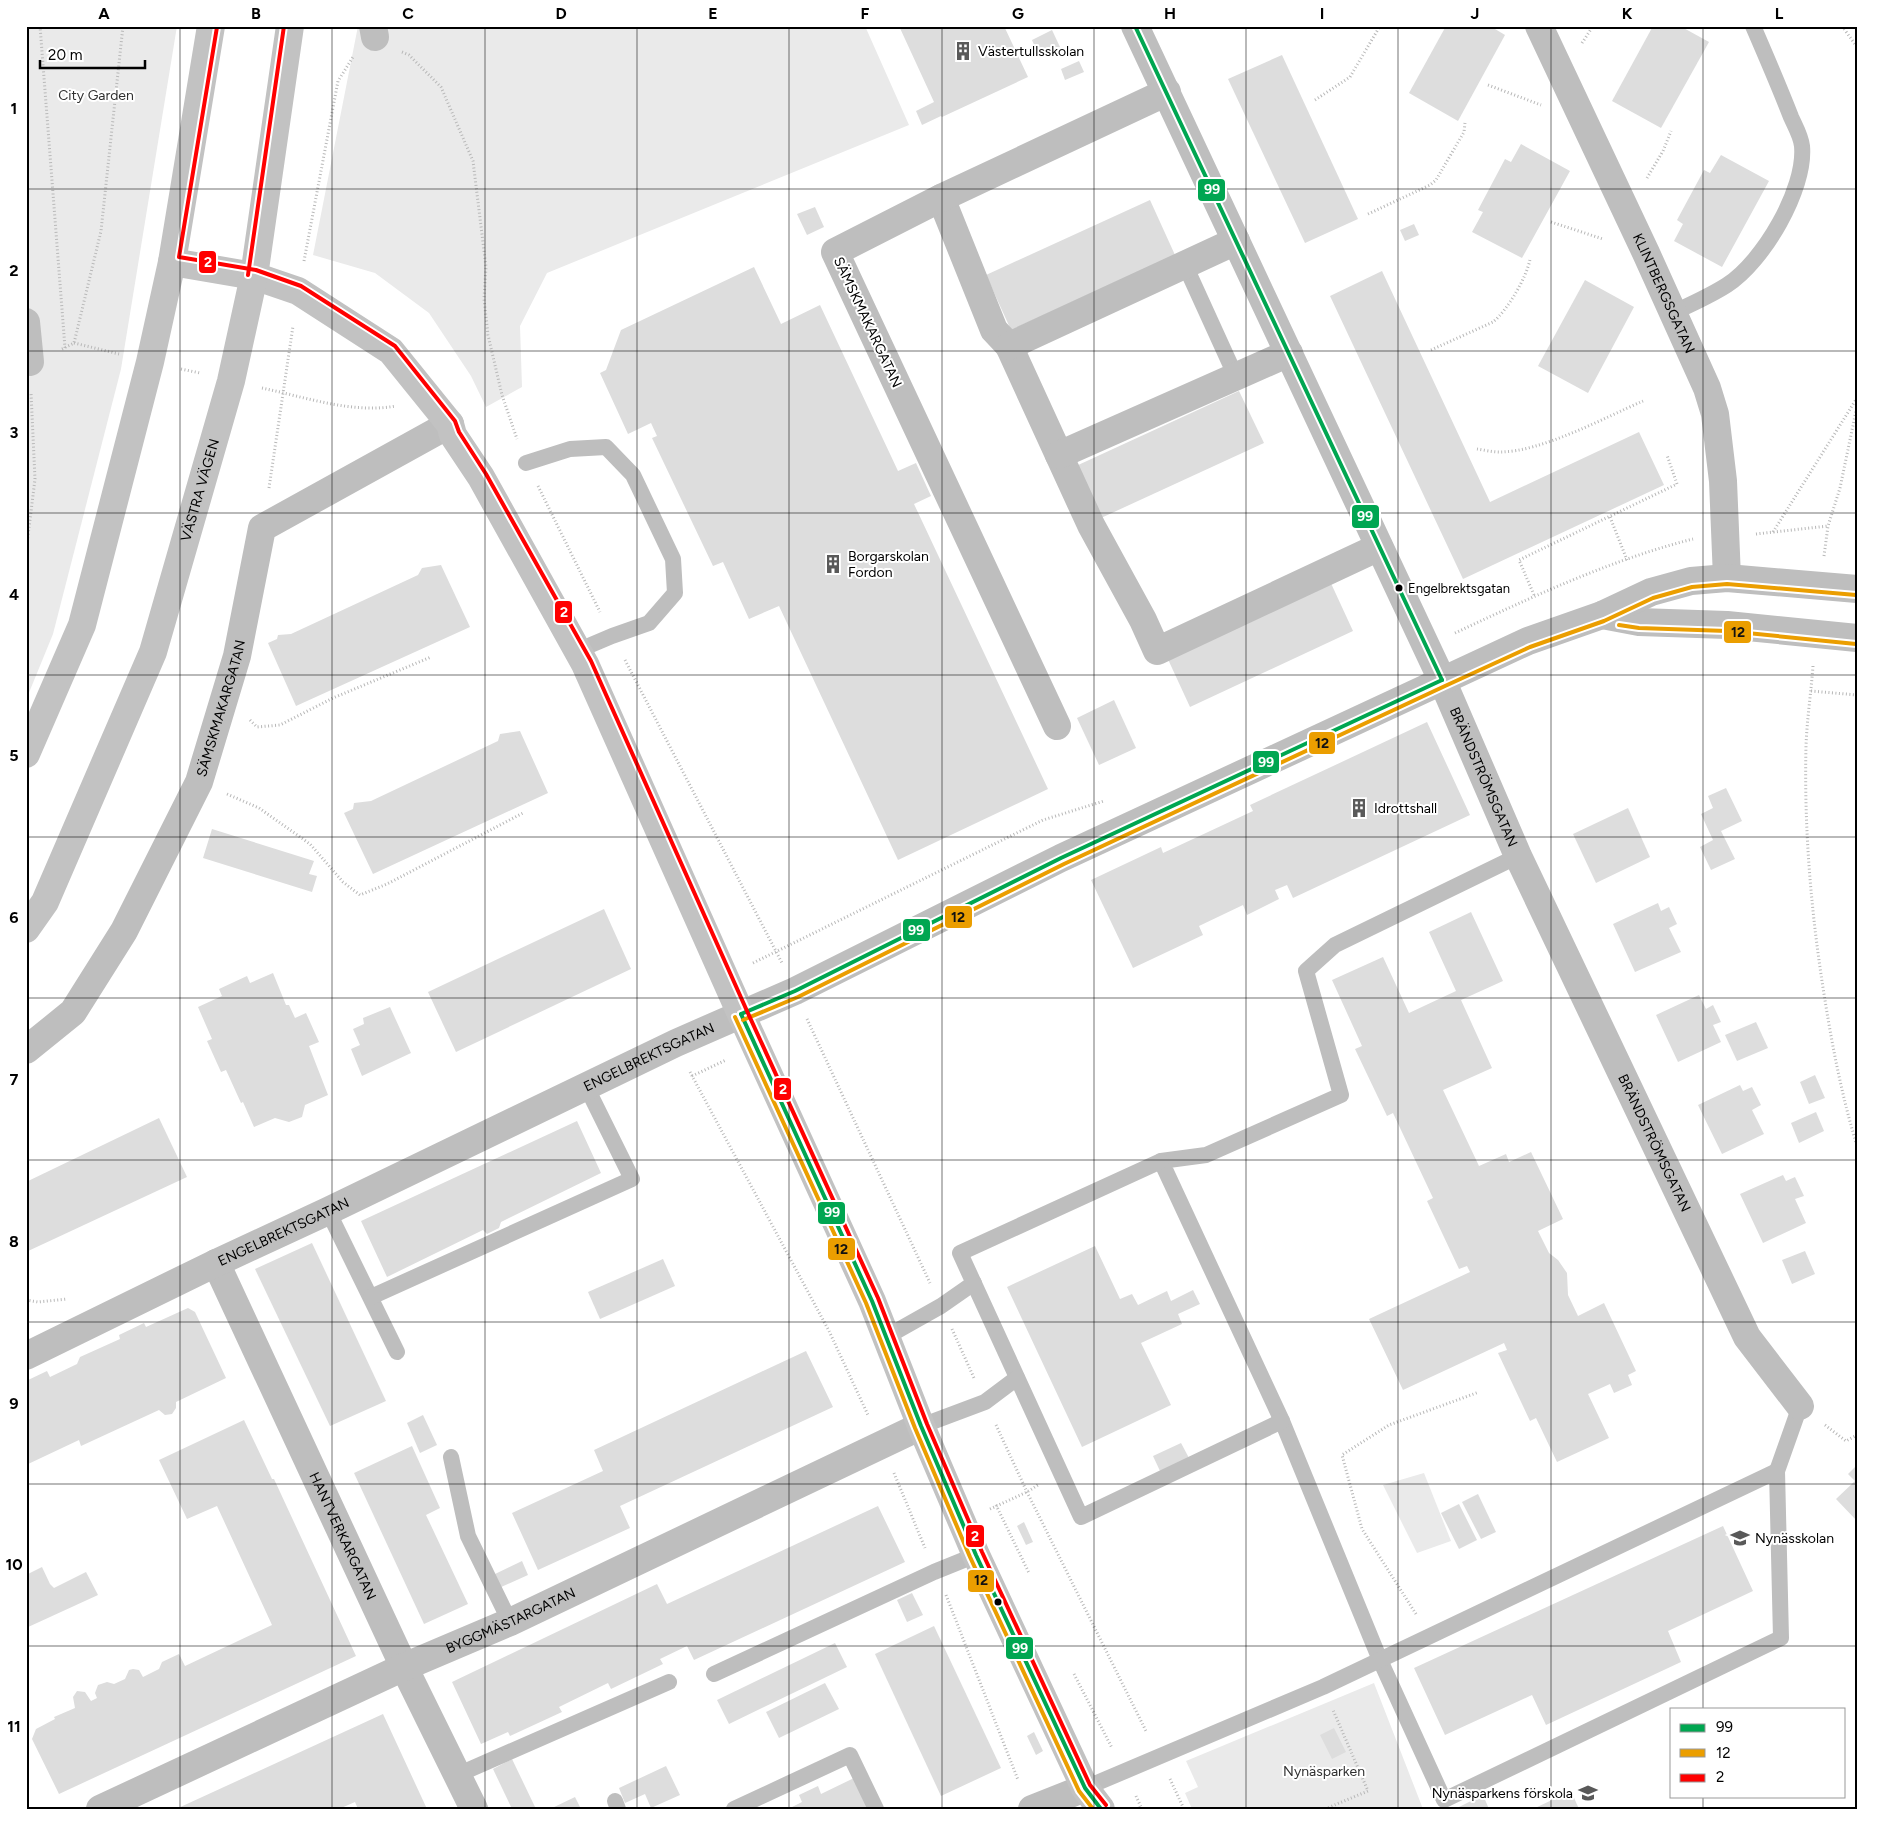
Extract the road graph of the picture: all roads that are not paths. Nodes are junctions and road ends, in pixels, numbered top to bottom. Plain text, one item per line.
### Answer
1 (211, 26) edge
2 (290, 26) edge
3 (1135, 26) edge
4 (1539, 26) edge
5 (1753, 26) edge
6 (1166, 92) junction
7 (941, 198) junction
8 (1236, 242) junction
9 (172, 262) junction
10 (1185, 265) junction
11 (254, 276) junction
12 (1673, 313) junction
13 (26, 322) edge
14 (1009, 346) junction
15 (1289, 354) junction
16 (30, 362) road end
17 (1236, 377) junction
18 (450, 424) junction
19 (1059, 455) junction
20 (526, 462) road end
21 (1380, 547) junction
22 (1727, 578) junction
23 (1857, 588) edge
24 (1602, 615) junction
25 (1857, 638) edge
26 (579, 650) junction
27 (1442, 680) junction
28 (1057, 726) dead end
29 (26, 754) edge
30 (1518, 856) junction
31 (26, 929) edge
32 (742, 1014) junction
33 (26, 1050) edge
34 (586, 1086) junction
35 (1161, 1161) junction
36 (328, 1211) junction
37 (216, 1263) junction
38 (974, 1283) junction
39 (372, 1298) junction
40 (886, 1337) junction
41 (397, 1352) dead end
42 (26, 1356) edge
43 (1017, 1378) junction
44 (1800, 1406) joint
45 (1282, 1421) junction
46 (920, 1426) junction
47 (451, 1457) dead end
48 (1777, 1471) junction
49 (976, 1555) junction
50 (510, 1622) junction
51 (1380, 1660) junction
52 (404, 1667) junction
53 (714, 1674) dead end
54 (668, 1682) dead end
55 (457, 1774) junction
56 (1093, 1798) edge
57 (100, 1809) edge
58 (474, 1809) edge
59 (734, 1809) edge
60 (876, 1809) edge
61 (1032, 1809) edge

1 - 9 main road
2 - 11 main road, VÄSTRA VÄGEN
3 - 6 street, BRÄNDSTRÖMSGATAN
4 - 12 street, KLINTBERGSGATAN
5 - 12 lane
6 - 7 street, SÄMSKMAKARGATAN
6 - 8 street, BRÄNDSTRÖMSGATAN
7 - 14 street
7 - 28 street, SÄMSKMAKARGATAN
8 - 10 street
8 - 15 street, BRÄNDSTRÖMSGATAN
9 - 11 main road
9 - 29 main road
10 - 14 street
10 - 17 lane
11 - 18 main road
11 - 31 main road, VÄSTRA VÄGEN
12 - 22 street, KLINTBERGSGATAN
13 - 16 street
14 - 19 street
15 - 17 street
15 - 21 street, BRÄNDSTRÖMSGATAN
17 - 19 street
18 - 26 main road
18 - 33 street, SÄMSKMAKARGATAN
19 - 21 street
20 - 26 lane
21 - 27 street, BRÄNDSTRÖMSGATAN
22 - 23 street, ENGELBREKTSGATAN
22 - 24 street, ENGELBREKTSGATAN
24 - 25 street
24 - 27 street, ENGELBREKTSGATAN
26 - 32 main road
27 - 30 street, BRÄNDSTRÖMSGATAN
27 - 32 street, ENGELBREKTSGATAN
30 - 35 lane
30 - 44 street, BRÄNDSTRÖMSGATAN
32 - 34 street, ENGELBREKTSGATAN
32 - 40 main road
34 - 36 street, ENGELBREKTSGATAN
34 - 39 lane
35 - 38 lane
35 - 45 lane
36 - 37 street, ENGELBREKTSGATAN
36 - 39 lane
37 - 42 street, ENGELBREKTSGATAN
37 - 52 street, HANTVERKARGATAN
38 - 40 lane
38 - 43 lane
39 - 41 lane
40 - 46 main road
43 - 45 lane
43 - 46 lane
44 - 48 lane
45 - 51 lane
46 - 49 main road
46 - 50 street, BYGGMÄSTARGATAN
47 - 50 lane
48 - 51 lane
48 - 51 lane
49 - 53 lane
49 - 56 main road
50 - 52 street, BYGGMÄSTARGATAN
51 - 56 lane
52 - 55 street, HANTVERKARGATAN
52 - 57 street, BYGGMÄSTARGATAN
54 - 55 lane
55 - 58 street, HANTVERKARGATAN
56 - 61 street
59 - 60 lane

